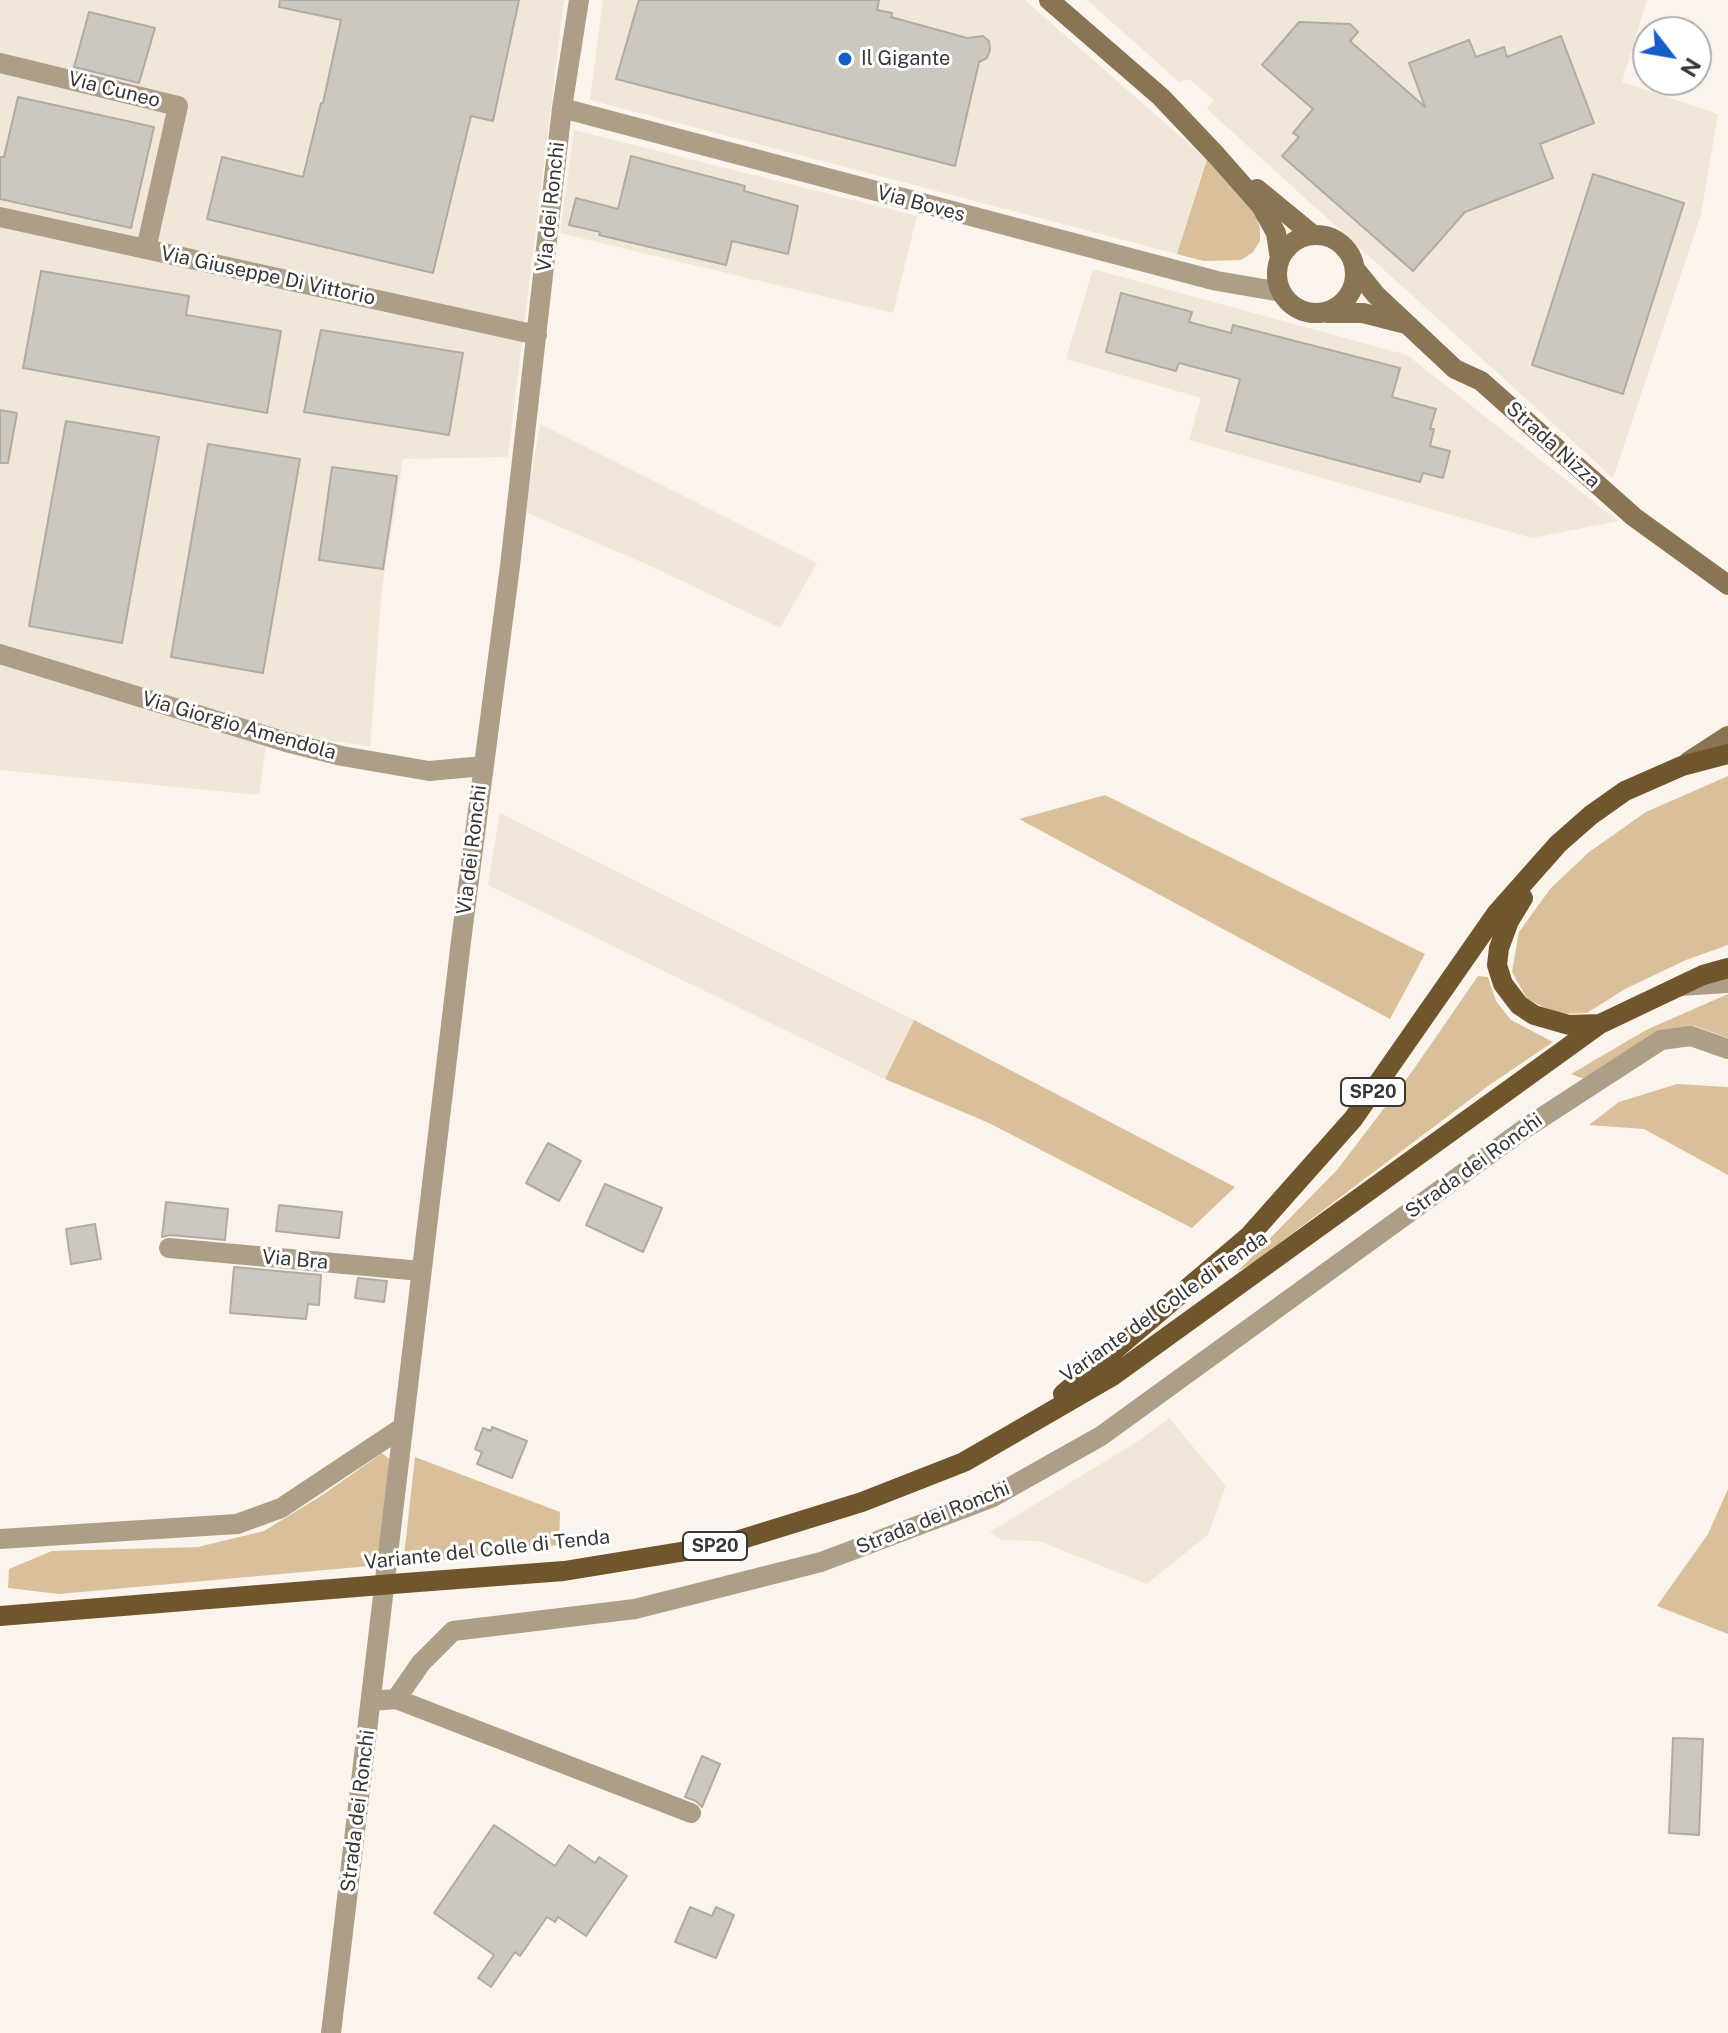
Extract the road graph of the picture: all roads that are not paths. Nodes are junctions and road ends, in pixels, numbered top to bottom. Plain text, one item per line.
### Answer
1 (579, 0) edge
2 (1049, 0) edge
3 (0, 63) edge
4 (562, 108) junction
5 (1217, 156) junction
6 (0, 217) edge
7 (1313, 235) junction
8 (146, 249) junction
9 (1280, 259) junction
10 (1355, 269) junction
11 (1281, 292) junction
12 (1323, 313) junction
13 (1406, 324) junction
14 (537, 335) junction
15 (1701, 567) junction
16 (1728, 585) edge
17 (1728, 600) edge
18 (0, 654) edge
19 (1728, 736) edge
20 (1728, 754) edge
21 (484, 766) junction
22 (1682, 766) junction
23 (1558, 844) junction
24 (1728, 968) edge
25 (1728, 983) edge
26 (1680, 986) junction
27 (1600, 1024) junction
28 (1728, 1049) edge
29 (169, 1248) dead end
30 (421, 1271) junction
31 (403, 1427) junction
32 (1007, 1439) junction
33 (0, 1539) edge
34 (0, 1616) edge
35 (396, 1699) junction
36 (371, 1701) junction
37 (691, 1813) dead end
38 (331, 2033) edge

1 - 4 street, Via dei Ronchi
2 - 5 street, Strada Nizza
3 - 8 street, Via Cuneo
4 - 11 street, Via Boves
4 - 14 street, Via dei Ronchi
5 - 7 street, Strada Nizza
5 - 9 street, Strada Nizza
6 - 8 street, Via Giuseppe Di Vittorio
7 - 9 street
7 - 10 street, Strada Nizza
8 - 14 street, Via Giuseppe Di Vittorio
9 - 11 street, Strada Nizza
10 - 12 street
10 - 13 street, Strada Nizza
11 - 12 street, Strada Nizza
12 - 13 street, Strada Nizza
13 - 15 street, Strada Nizza
14 - 21 street, Via dei Ronchi
15 - 16 street
15 - 17 street
18 - 21 street, Via Giorgio Amendola
19 - 22 street
20 - 22 main road, SP20
21 - 30 street, Via dei Ronchi
22 - 23 main road, SP20
23 - 27 main road, SP20
23 - 32 main road, SP20
24 - 26 main road, Variante del Colle di Tenda / SP20
25 - 26 street
26 - 27 main road, Variante del Colle di Tenda / SP20
27 - 32 main road, Variante del Colle di Tenda / SP20
28 - 35 street, Strada dei Ronchi
29 - 30 street, Via Bra
30 - 31 street, Via dei Ronchi
31 - 33 street
31 - 36 street, Via dei Ronchi
32 - 34 main road, Variante del Colle di Tenda / SP20, bridge
35 - 36 street, Strada dei Ronchi
35 - 37 street
36 - 38 street, Strada dei Ronchi

